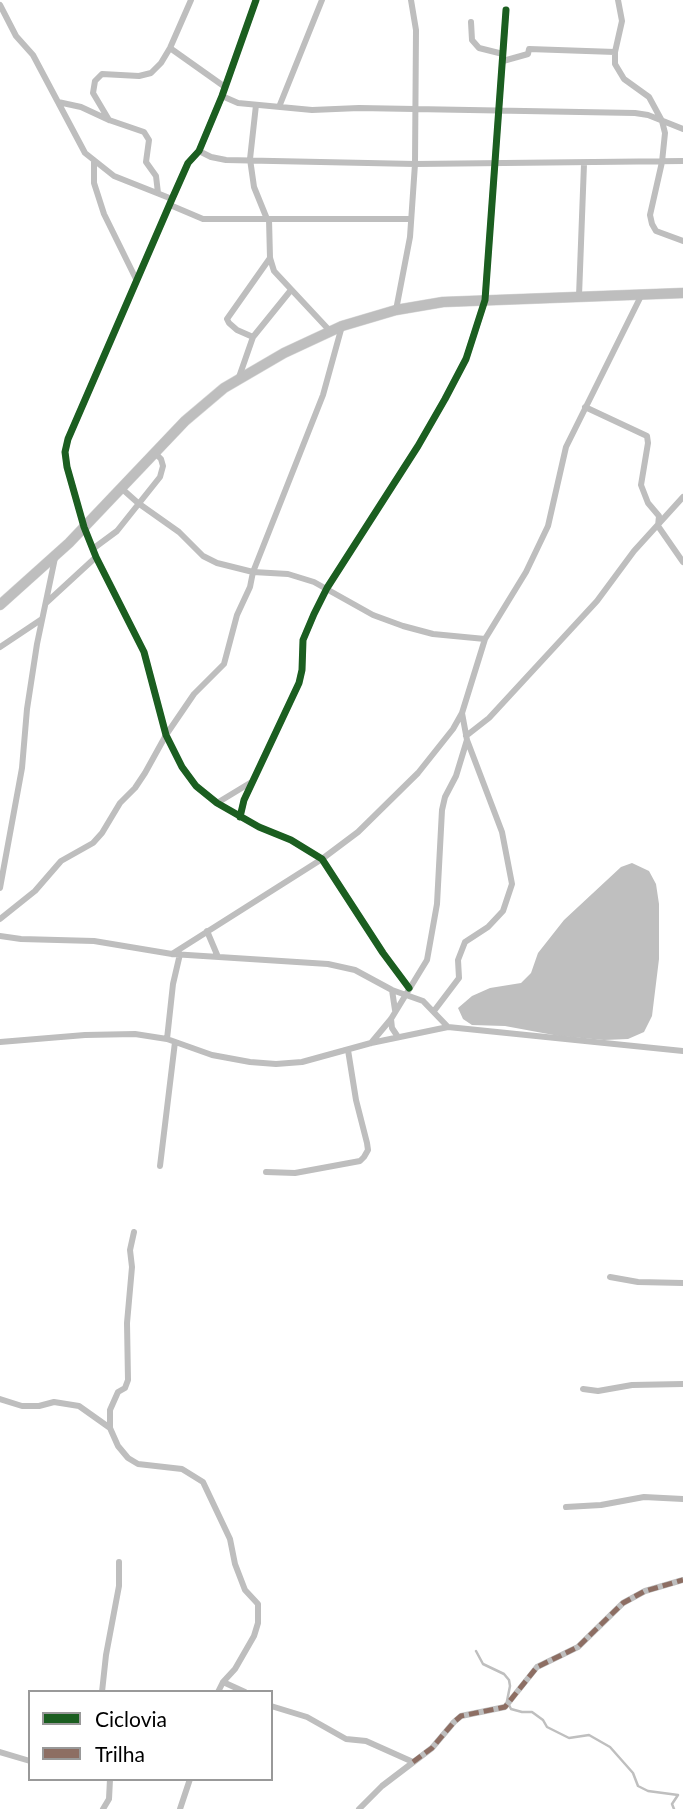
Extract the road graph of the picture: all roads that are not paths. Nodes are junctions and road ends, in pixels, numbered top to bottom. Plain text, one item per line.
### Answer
1 (191, 0) edge
2 (256, 0) edge
3 (322, 0) edge
4 (411, 0) edge
5 (618, 0) edge
6 (0, 5) edge
7 (506, 9) dead end
8 (471, 22) dead end
9 (170, 48) junction
10 (615, 52) junction
11 (503, 57) junction
12 (225, 86) junction
13 (222, 96) junction
14 (58, 102) junction
15 (256, 105) junction
16 (279, 107) junction
17 (414, 109) junction
18 (500, 110) junction
19 (109, 120) junction
20 (662, 121) junction
21 (683, 129) edge
22 (199, 151) junction
23 (250, 159) junction
24 (683, 161) edge
25 (94, 162) junction
26 (662, 162) junction
27 (415, 164) junction
28 (495, 164) junction
29 (584, 164) junction
30 (158, 193) junction
31 (171, 202) junction
32 (268, 219) junction
33 (411, 219) junction
34 (683, 241) edge
35 (270, 258) junction
36 (136, 279) junction
37 (291, 290) junction
38 (683, 293) edge
39 (642, 294) junction
40 (579, 296) junction
41 (485, 300) junction
42 (396, 310) junction
43 (342, 326) junction
44 (330, 331) junction
45 (253, 337) junction
46 (238, 381) junction
47 (585, 407) junction
48 (153, 452) junction
49 (120, 487) junction
50 (683, 497) edge
51 (138, 503) junction
52 (658, 526) junction
53 (84, 527) junction
54 (94, 548) junction
55 (55, 556) junction
56 (96, 557) junction
57 (683, 562) edge
58 (253, 572) junction
59 (327, 588) junction
60 (45, 604) junction
61 (0, 605) edge
62 (42, 619) junction
63 (485, 639) junction
64 (0, 647) edge
65 (462, 713) junction
66 (166, 735) junction
67 (467, 738) junction
68 (252, 782) junction
69 (217, 803) junction
70 (240, 817) junction
71 (322, 859) junction
72 (0, 888) edge
73 (0, 919) edge
74 (207, 931) junction
75 (0, 936) edge
76 (176, 954) junction
77 (218, 957) junction
78 (392, 990) junction
79 (407, 992) junction
80 (395, 1010) junction
81 (434, 1011) junction
82 (391, 1018) junction
83 (448, 1027) junction
84 (398, 1037) junction
85 (171, 1041) junction
86 (0, 1042) edge
87 (370, 1043) junction
88 (348, 1050) junction
89 (683, 1051) edge
90 (160, 1166) dead end
91 (265, 1172) dead end
92 (134, 1232) dead end
93 (610, 1277) dead end
94 (683, 1283) edge
95 (683, 1384) edge
96 (583, 1389) dead end
97 (0, 1399) edge
98 (110, 1428) junction
99 (683, 1499) edge
100 (566, 1507) dead end
101 (119, 1562) dead end
102 (683, 1580) edge
103 (223, 1682) junction
104 (102, 1690) edge
105 (219, 1690) edge
106 (241, 1690) edge
107 (273, 1707) edge
108 (0, 1752) edge
109 (28, 1760) edge
110 (414, 1762) junction
111 (110, 1781) edge
112 (189, 1781) edge
113 (103, 1809) edge
114 (180, 1809) edge
115 (359, 1809) edge

1 - 9 street
2 - 12 street
3 - 16 street
4 - 17 street
5 - 10 street
6 - 14 street
7 - 11 street
8 - 11 street
9 - 12 street
9 - 19 street
10 - 11 street
10 - 20 street
11 - 18 street
12 - 13 street
13 - 15 street
13 - 22 street
14 - 19 street
14 - 25 street
15 - 16 street
15 - 23 street
16 - 17 street
17 - 18 street
17 - 27 street
18 - 20 street
18 - 28 street
19 - 30 street
20 - 21 street
20 - 26 street
22 - 23 street
22 - 31 street
23 - 27 street
23 - 32 street
24 - 26 street
25 - 30 street
25 - 36 street
26 - 29 street
26 - 34 street
27 - 28 street
27 - 33 street
28 - 29 street
28 - 41 street
29 - 40 street
30 - 31 street
31 - 32 street
31 - 36 street
32 - 33 street
32 - 35 street
33 - 42 street
35 - 37 street
35 - 45 street
36 - 53 street
37 - 44 street
37 - 45 street
38 - 39 main road
39 - 40 main road
39 - 47 street
40 - 41 main road
41 - 42 main road
41 - 59 street
42 - 43 main road
43 - 44 main road
43 - 58 street
44 - 46 main road
45 - 46 street
46 - 48 main road
47 - 52 street
47 - 63 street
48 - 49 main road
48 - 51 street
49 - 51 street
49 - 53 main road
50 - 52 street
51 - 54 street
51 - 58 street
52 - 57 street
52 - 67 street
53 - 54 street
53 - 55 main road
54 - 56 street
55 - 60 street
55 - 61 main road
56 - 60 street
56 - 66 street
58 - 59 street
58 - 66 street
59 - 63 street
59 - 68 street
60 - 62 street
62 - 64 street
62 - 72 street
63 - 65 street
65 - 67 street
65 - 71 street
66 - 69 street
66 - 73 street
67 - 79 street
67 - 81 street
68 - 69 street
68 - 70 street
69 - 70 street
70 - 71 street
71 - 74 street
71 - 79 street
74 - 76 street
74 - 77 street
75 - 76 street
76 - 77 street
76 - 85 street
77 - 78 street
78 - 79 street
78 - 80 street
79 - 80 street
79 - 81 street
80 - 82 street
81 - 83 street
82 - 84 street
82 - 87 street
83 - 84 street
83 - 89 street
84 - 87 street
85 - 86 street
85 - 88 street
85 - 90 street
87 - 88 street
88 - 91 street
92 - 98 street
93 - 94 street
95 - 96 street
97 - 98 street
98 - 103 street
99 - 100 street
101 - 104 street
102 - 110 street
103 - 105 street
103 - 106 street
107 - 110 street
108 - 109 street
110 - 115 street
111 - 113 street
112 - 114 street

